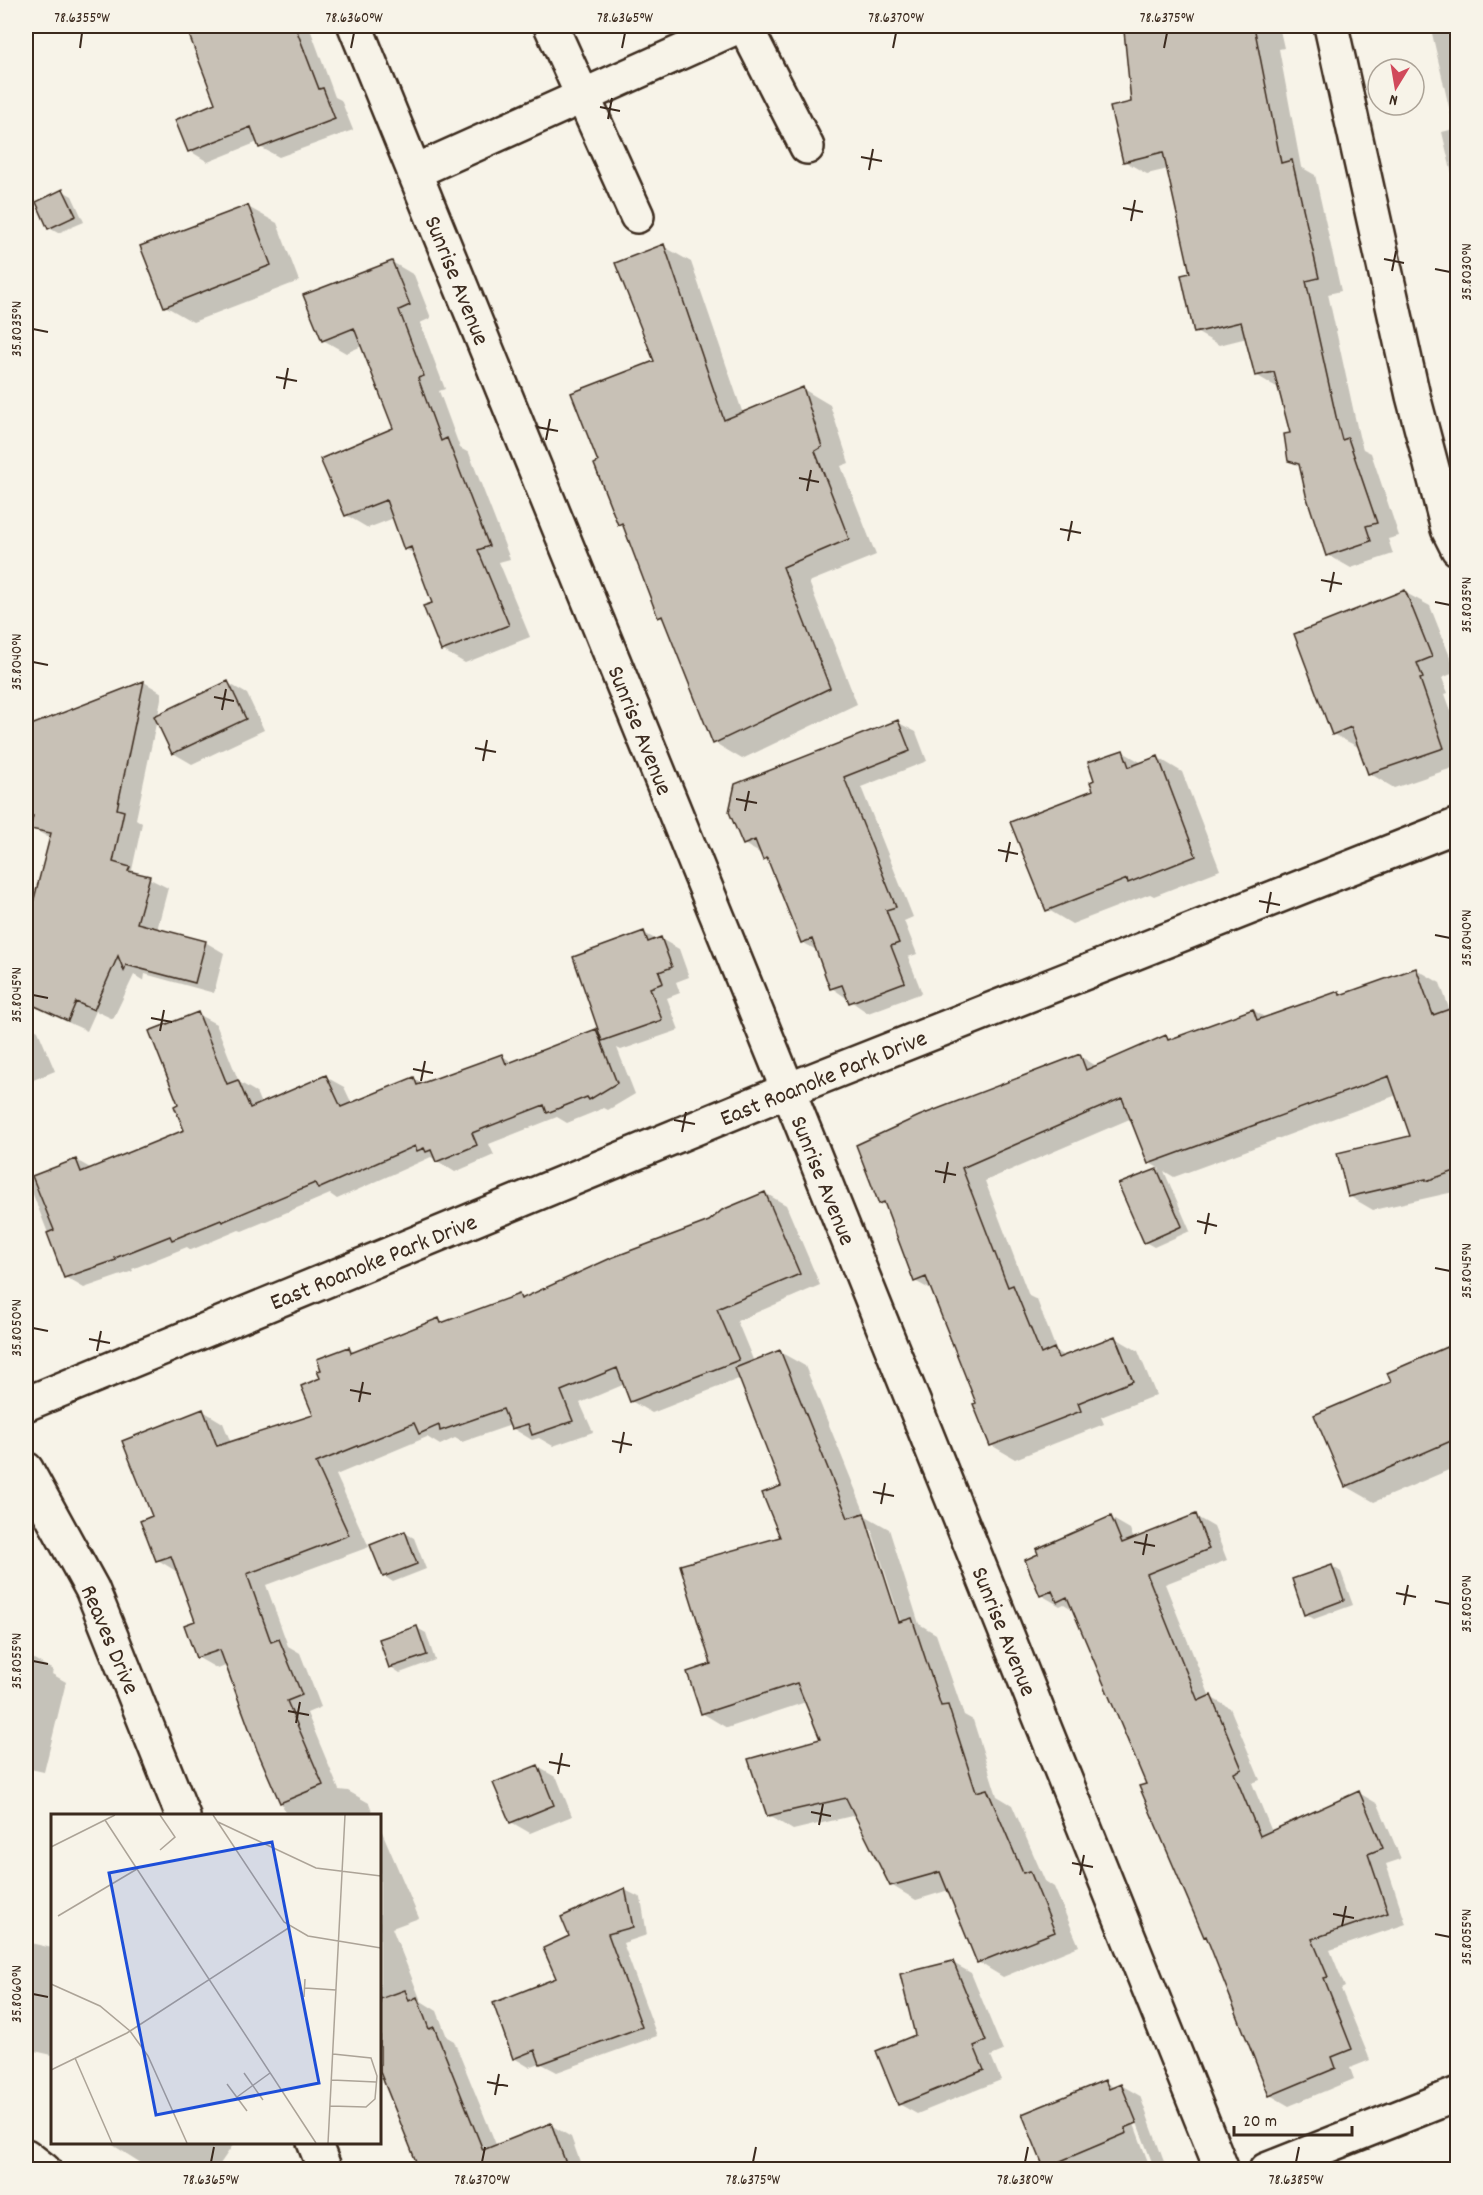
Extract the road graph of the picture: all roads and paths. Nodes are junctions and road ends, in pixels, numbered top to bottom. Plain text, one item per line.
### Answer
1 (355, 26) edge
2 (551, 26) edge
3 (739, 26) edge
4 (745, 26) edge
5 (1331, 26) edge
6 (582, 96) junction
7 (807, 147) dead end
8 (414, 172) junction
9 (637, 216) dead end
10 (1458, 549) edge
11 (1458, 825) edge
12 (788, 1090) junction
13 (26, 1404) edge
14 (26, 1469) edge
15 (183, 1814) edge
16 (1458, 2094) edge
17 (315, 2144) edge
18 (26, 2156) edge
19 (44, 2169) edge
20 (325, 2169) edge
21 (1222, 2169) edge
22 (1266, 2169) edge

1 - 8 street, Sunrise Avenue
2 - 6 street
3 - 6 street
4 - 7 street
5 - 10 street
6 - 8 street
6 - 9 street
8 - 12 street, Sunrise Avenue
11 - 12 street, East Roanoke Park Drive
12 - 13 street, East Roanoke Park Drive
12 - 21 street, Sunrise Avenue
14 - 15 street, Reaves Drive
16 - 22 street
17 - 20 street
18 - 19 street

